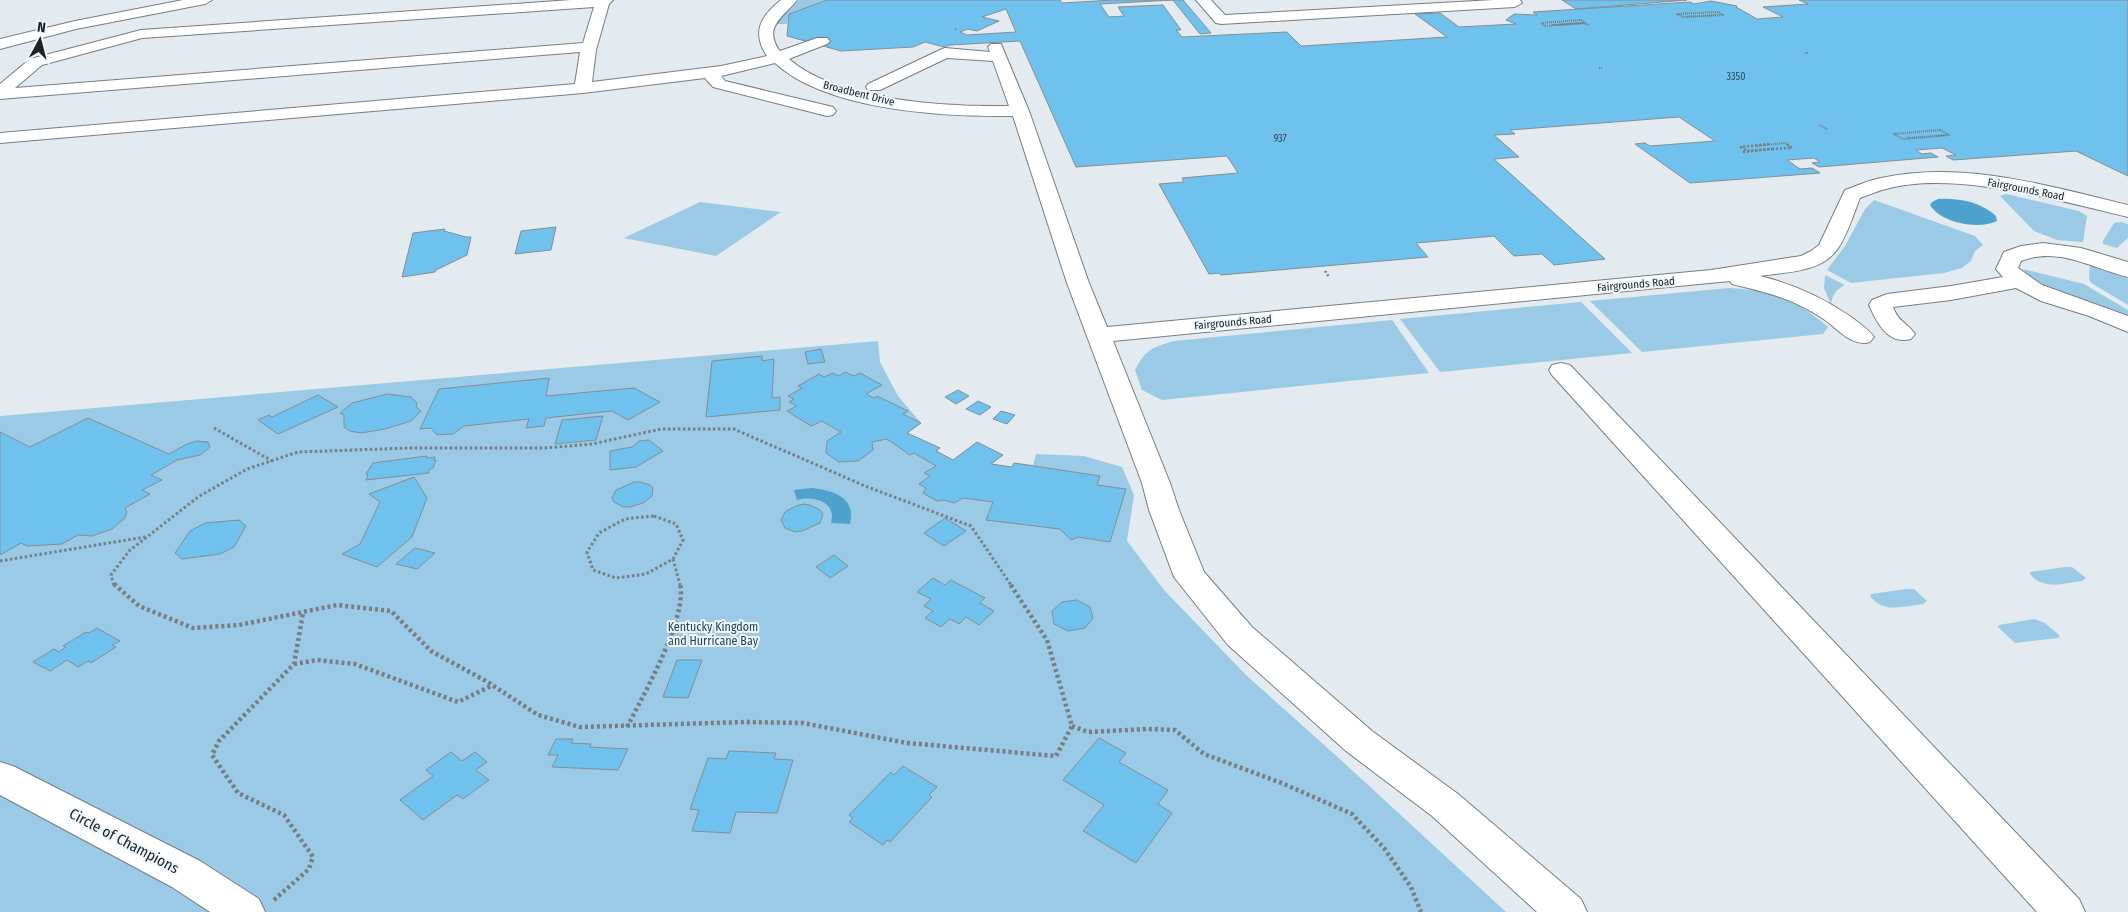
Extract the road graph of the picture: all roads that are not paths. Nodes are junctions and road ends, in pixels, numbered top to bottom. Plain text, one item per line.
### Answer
1 (205, 0) edge
2 (1203, 0) edge
3 (605, 1) edge
4 (765, 1) edge
5 (787, 2) edge
6 (1515, 4) dead end
7 (143, 11) junction
8 (0, 30) edge
9 (33, 34) junction
10 (822, 41) dead end
11 (0, 44) edge
12 (98, 46) junction
13 (589, 47) junction
14 (79, 51) junction
15 (0, 52) edge
16 (776, 58) junction
17 (710, 73) junction
18 (582, 88) junction
19 (0, 93) edge
20 (1017, 103) junction
21 (912, 106) junction
22 (828, 110) dead end
23 (895, 120) dead end
24 (0, 138) edge
25 (2128, 211) edge
26 (1806, 262) junction
27 (2128, 270) edge
28 (1711, 277) junction
29 (2018, 282) junction
30 (1828, 310) junction
31 (2128, 325) edge
32 (1098, 334) junction
33 (1903, 334) dead end
34 (1862, 337) dead end
35 (1561, 370) dead end
36 (0, 777) edge
37 (256, 909) edge
38 (1566, 912) edge
39 (2064, 912) edge

1 - 7 street
2 - 6 street
3 - 12 street
3 - 13 street
4 - 5 street
5 - 16 street, Broadbent Drive
7 - 9 street
7 - 12 street
8 - 9 street
9 - 11 street
10 - 16 street
12 - 14 street
13 - 18 street
13 - 19 street
14 - 15 street
14 - 19 street
16 - 17 street
16 - 21 street, Broadbent Drive
17 - 18 street
17 - 22 street
18 - 24 street
20 - 20 street
20 - 21 street, Broadbent Drive
20 - 32 street
21 - 23 street
25 - 26 street, Fairgrounds Road
26 - 28 street, Fairgrounds Road
26 - 30 street
27 - 29 street
28 - 30 street
28 - 32 street, Fairgrounds Road
29 - 31 street
29 - 33 street
30 - 34 street
32 - 38 street
35 - 39 street
36 - 37 street, Circle of Champions

